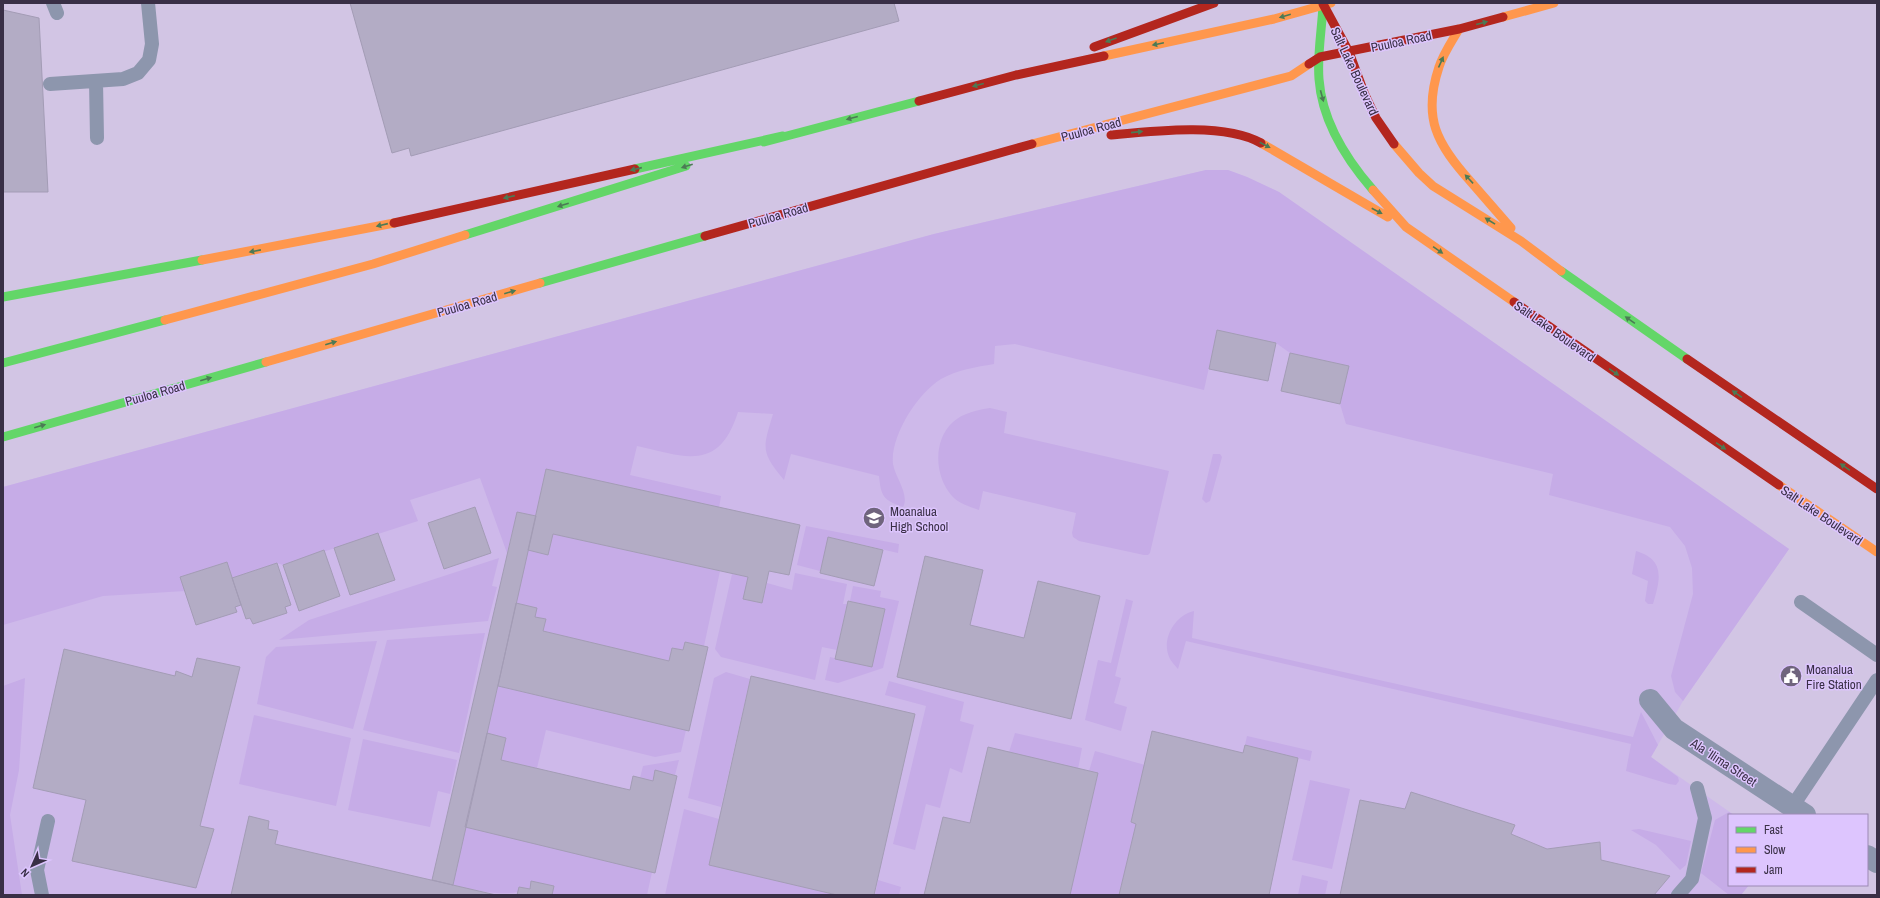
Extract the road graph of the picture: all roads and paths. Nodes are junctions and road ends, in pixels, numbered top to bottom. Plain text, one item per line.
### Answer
1 (148, 3) edge
2 (1214, 3) edge
3 (1554, 3) edge
4 (1325, 4) edge
5 (1459, 29) junction
6 (1349, 52) junction
7 (1320, 57) junction
8 (1016, 75) junction
9 (96, 81) junction
10 (50, 84) dead end
11 (784, 136) junction
12 (97, 138) dead end
13 (1043, 142) junction
14 (1406, 227) junction
15 (1521, 241) junction
16 (3, 297) edge
17 (3, 363) edge
18 (3, 437) edge
19 (1877, 489) edge
20 (1877, 552) edge
21 (1801, 602) dead end
22 (1877, 655) edge
23 (1877, 680) edge
24 (1650, 700) dead end
25 (1697, 788) dead end
26 (1799, 811) edge
27 (48, 821) dead end
28 (1868, 857) edge
29 (1877, 862) edge
30 (42, 895) edge
31 (1678, 895) edge

1 - 9 lane
2 -> 8 main road
5 -> 3 main road, Puuloa Road
4 - 6 main road, Salt Lake Boulevard
4 - 7 main road, Salt Lake Boulevard
4 -> 8 main road
5 - 6 main road, Puuloa Road
15 -> 5 main road
6 - 7 main road, Puuloa Road
15 -> 6 main road, Salt Lake Boulevard
7 - 13 main road, Puuloa Road
7 -> 14 main road, Salt Lake Boulevard
8 -> 11 main road
9 - 10 lane
9 - 12 lane
11 -> 16 main road
11 -> 17 main road
13 -> 14 main road
18 -> 13 main road, Puuloa Road
14 -> 20 main road, Salt Lake Boulevard
19 -> 15 main road, Salt Lake Boulevard
21 - 22 lane
23 - 26 lane
24 - 26 street, Ala ʻIlima Street
25 - 31 lane
27 - 30 lane
28 - 29 street

